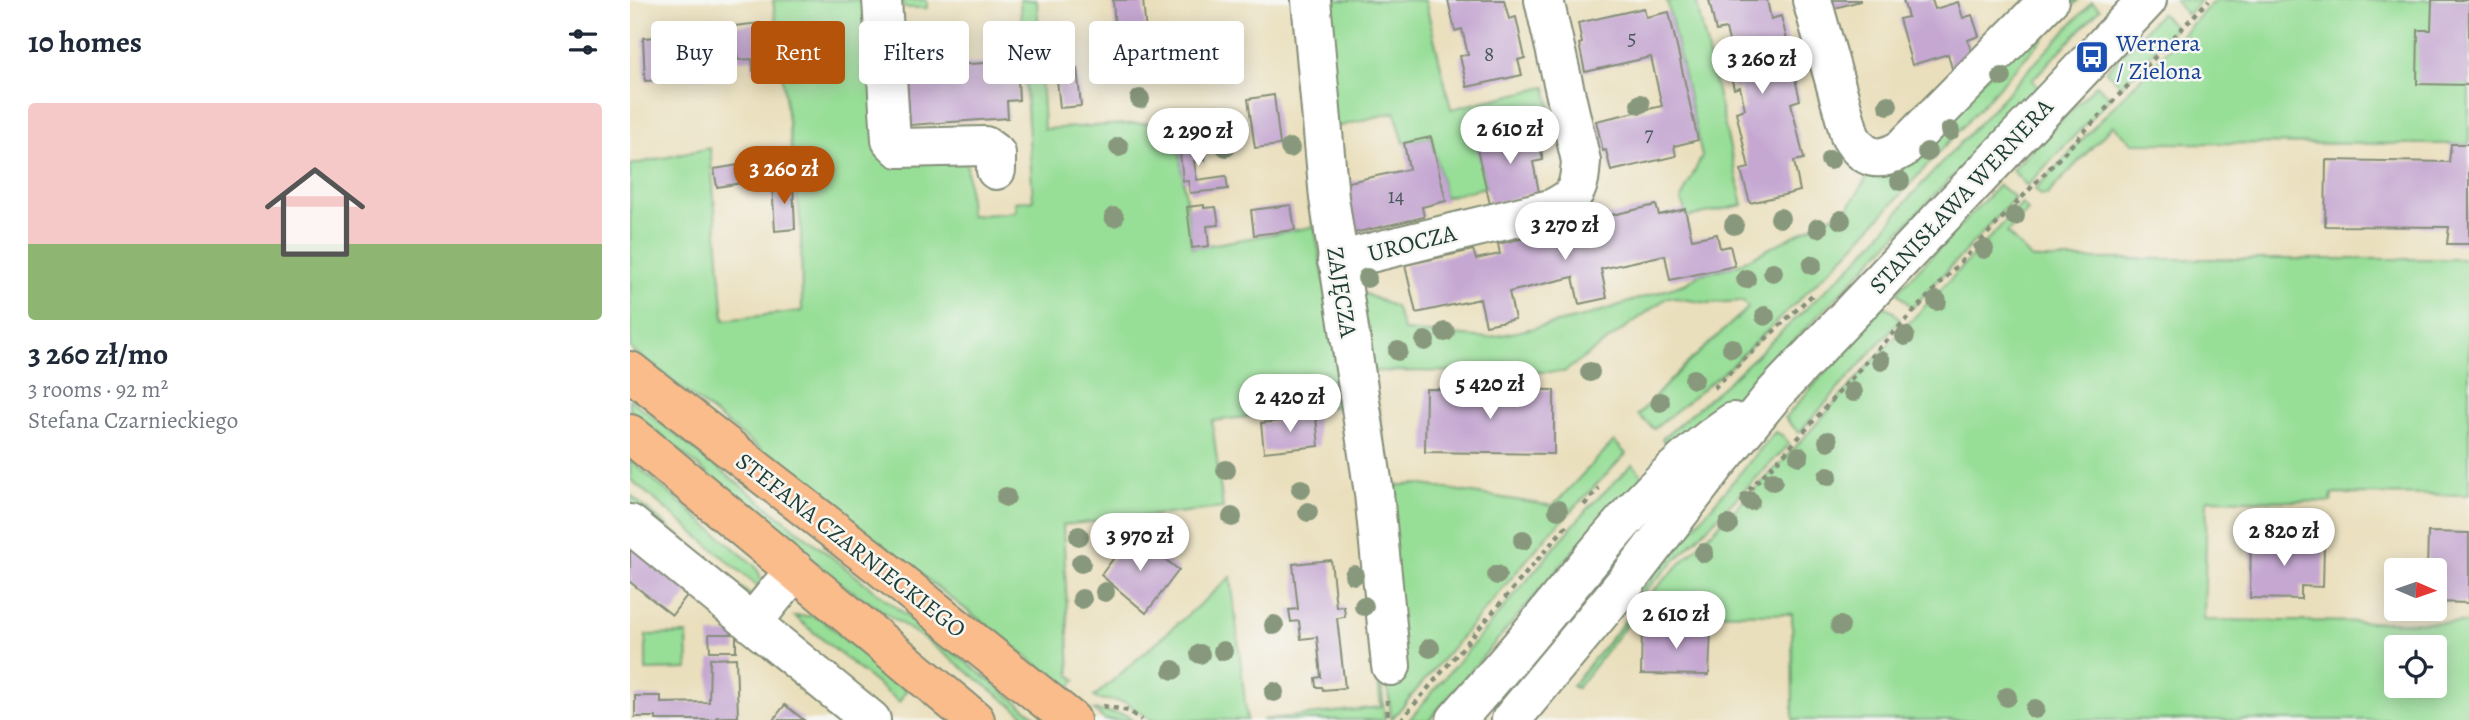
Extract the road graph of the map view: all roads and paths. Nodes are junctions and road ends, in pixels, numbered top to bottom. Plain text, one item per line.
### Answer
1 (882, 0) edge
2 (1311, 0) edge
3 (1544, 0) edge
4 (1811, 0) edge
5 (2049, 0) edge
6 (2147, 0) edge
7 (2209, 0) edge
8 (996, 170) dead end
9 (1337, 261) junction
10 (1817, 290) dead end
11 (630, 371) edge
12 (1712, 389) dead end
13 (1775, 393) junction
14 (630, 434) edge
15 (1604, 484) dead end
16 (1738, 501) dead end
17 (1577, 513) dead end
18 (630, 524) edge
19 (1568, 524) dead end
20 (796, 570) junction
21 (752, 623) junction
22 (1391, 666) dead end
23 (1083, 712) edge
24 (871, 720) edge
25 (975, 720) edge
26 (1140, 720) edge
27 (1401, 720) edge
28 (1456, 720) edge
29 (1511, 720) edge

1 - 8 street
2 - 9 street, ZAJĘCZA
3 - 9 street, UROCZA
4 - 5 street
6 - 13 street, STANISŁAWA WERNERA
7 - 16 path
9 - 22 street, ZAJĘCZA
10 - 12 path
11 - 23 main road, STEFANA CZARNIECKIEGO
13 - 28 street, STANISŁAWA WERNERA
13 - 29 street, STANISŁAWA WERNERA
14 - 20 main road, STEFANA CZARNIECKIEGO
15 - 17 path
18 - 21 street
19 - 27 path
20 - 21 street
20 - 25 main road, STEFANA CZARNIECKIEGO
21 - 24 street
23 - 26 path

